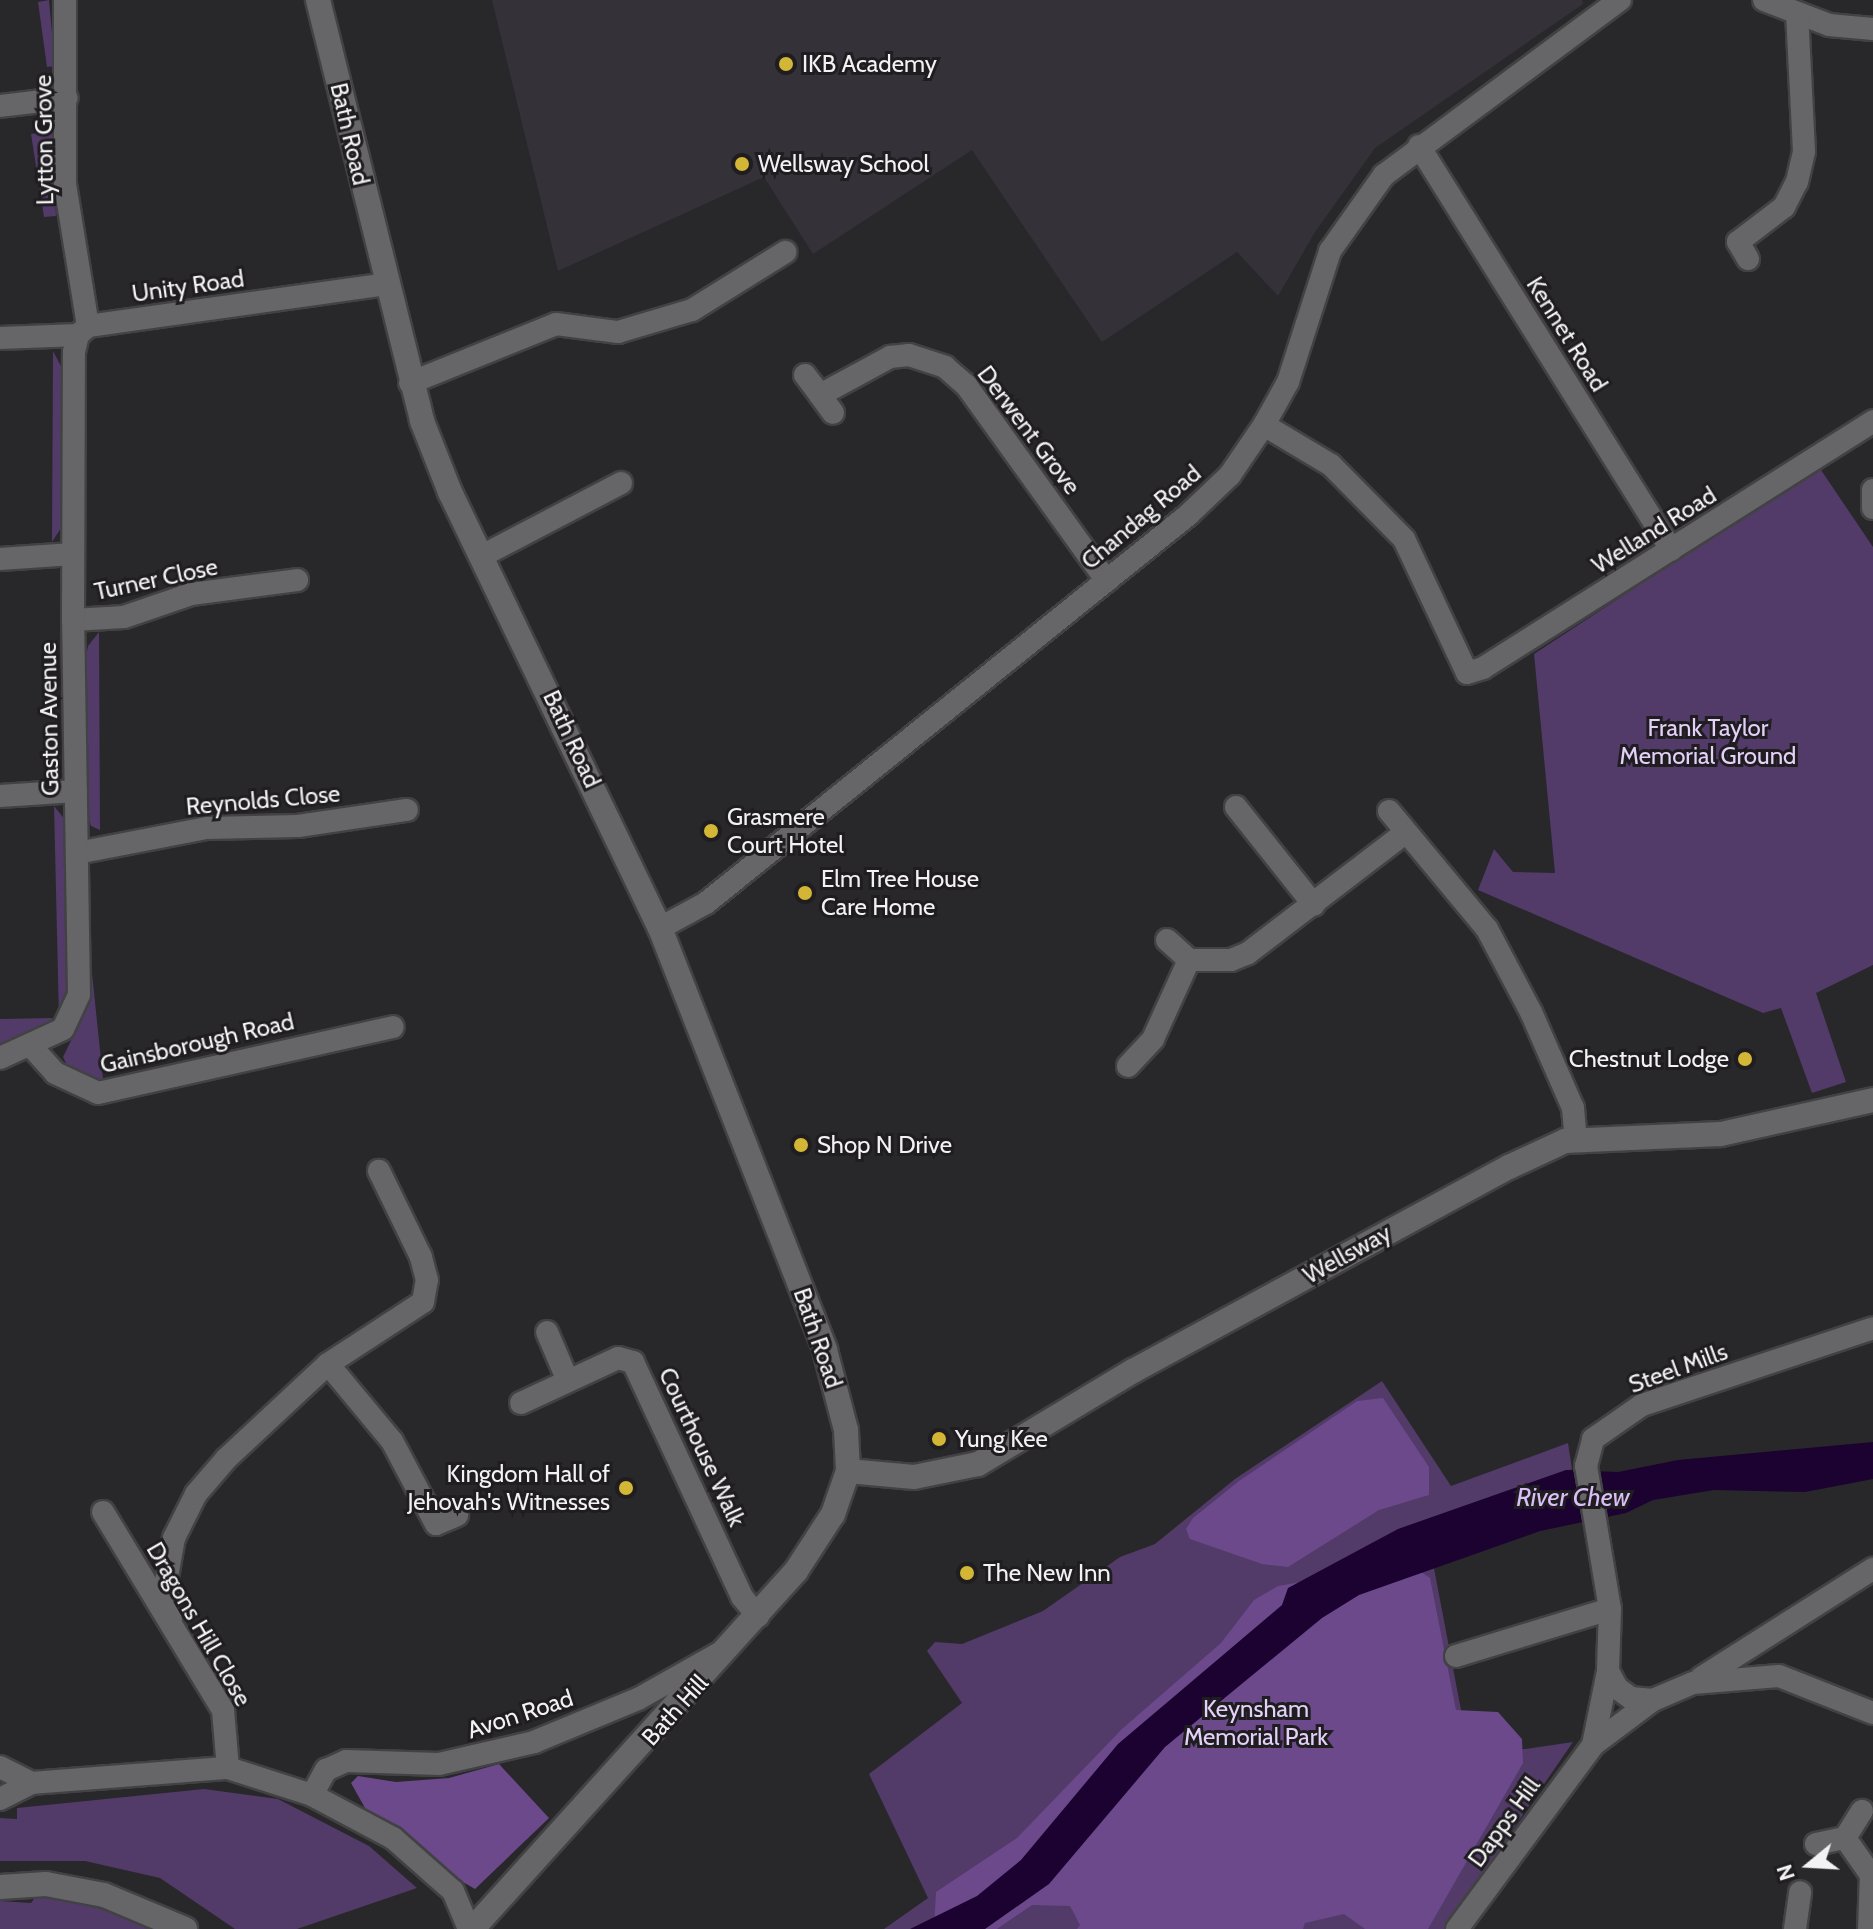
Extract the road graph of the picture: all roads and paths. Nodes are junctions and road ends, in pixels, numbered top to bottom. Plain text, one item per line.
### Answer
1 (65, 0) edge
2 (318, 0) edge
3 (1620, 0) edge
4 (1764, 0) edge
5 (1797, 15) junction
6 (1873, 29) edge
7 (67, 98) junction
8 (0, 106) edge
9 (1419, 146) junction
10 (1738, 242) dead end
11 (785, 252) dead end
12 (386, 284) junction
13 (83, 331) junction
14 (0, 338) edge
15 (805, 375) dead end
16 (410, 383) junction
17 (1873, 421) edge
18 (1264, 425) junction
19 (621, 483) dead end
20 (1873, 490) edge
21 (1873, 508) edge
22 (1671, 550) junction
23 (73, 554) junction
24 (482, 556) junction
25 (0, 559) edge
26 (297, 580) dead end
27 (1107, 581) junction
28 (73, 620) junction
29 (76, 791) junction
30 (0, 796) edge
31 (1236, 807) dead end
32 (407, 810) dead end
33 (1389, 811) dead end
34 (1405, 833) junction
35 (77, 853) junction
36 (1314, 905) junction
37 (660, 928) junction
38 (1167, 940) dead end
39 (1189, 960) junction
40 (393, 1027) dead end
41 (30, 1045) junction
42 (0, 1058) edge
43 (1128, 1066) dead end
44 (1873, 1100) edge
45 (1576, 1140) junction
46 (379, 1171) dead end
47 (1873, 1328) edge
48 (547, 1332) dead end
49 (328, 1364) junction
50 (568, 1381) junction
51 (521, 1403) dead end
52 (848, 1471) junction
53 (103, 1512) dead end
54 (457, 1515) dead end
55 (1873, 1569) edge
56 (1610, 1609) junction
57 (758, 1616) junction
58 (171, 1621) junction
59 (731, 1648) junction
60 (1456, 1656) dead end
61 (1608, 1671) junction
62 (1693, 1683) junction
63 (1653, 1700) junction
64 (1873, 1713) edge
65 (1593, 1745) junction
66 (0, 1767) edge
67 (228, 1768) junction
68 (31, 1783) junction
69 (312, 1795) junction
70 (0, 1799) edge
71 (1862, 1811) dead end
72 (1845, 1838) junction
73 (1816, 1844) dead end
74 (0, 1887) edge
75 (1800, 1892) dead end
76 (185, 1929) edge
77 (470, 1929) edge
78 (1457, 1929) edge
79 (1795, 1929) edge
80 (1869, 1929) edge

1 - 7 street, Lytton Grove
2 - 12 main road, Bath Road
3 - 9 street, Chandag Road
4 - 5 street
5 - 6 street
5 - 10 street
7 - 8 street
7 - 13 street, Lytton Grove
9 - 18 street, Chandag Road
9 - 22 street, Kennet Road
11 - 16 street
12 - 13 street, Unity Road
12 - 16 main road, Bath Road
13 - 14 street, Unity Road
13 - 23 street, Gaston Avenue
15 - 27 street, Derwent Grove
16 - 24 main road, Bath Road
17 - 22 street, Welland Road
18 - 22 street, Welland Road
18 - 27 street, Chandag Road
19 - 24 street
20 - 21 street
23 - 25 street
23 - 28 street, Gaston Avenue
24 - 37 main road, Bath Road
26 - 28 street, Turner Close
27 - 37 street, Chandag Road
28 - 29 street, Gaston Avenue
29 - 30 street
29 - 35 street, Gaston Avenue
31 - 36 street
32 - 35 street, Reynolds Close
33 - 34 street
34 - 36 street
34 - 45 street
35 - 41 street, Gaston Avenue
36 - 39 street
37 - 52 main road, Bath Road
38 - 39 street
39 - 43 street
40 - 41 street, Gainsborough Road
41 - 42 street, Gaston Avenue
44 - 45 main road, Wellsway
45 - 52 main road, Wellsway
46 - 49 street
47 - 56 street, Steel Mills
48 - 50 street
49 - 54 street
49 - 58 street
50 - 51 street, Courthouse Walk
50 - 57 street, Courthouse Walk
52 - 57 main road, Bath Hill
53 - 58 street, Dragons Hill Close
55 - 62 street
56 - 60 street
56 - 61 street, Steel Mills
57 - 59 main road, Bath Hill
58 - 67 street, Dragons Hill Close
59 - 69 street, Avon Road
59 - 77 main road, Bath Hill
61 - 63 street
61 - 65 street, Dapps Hill
62 - 63 street, Dapps Hill
62 - 64 street
63 - 65 street, Dapps Hill
65 - 78 street, Dapps Hill
66 - 68 street
67 - 68 street
67 - 69 street
68 - 70 street
69 - 77 street
71 - 72 street
72 - 73 street
72 - 80 street
74 - 76 main road
75 - 79 street

